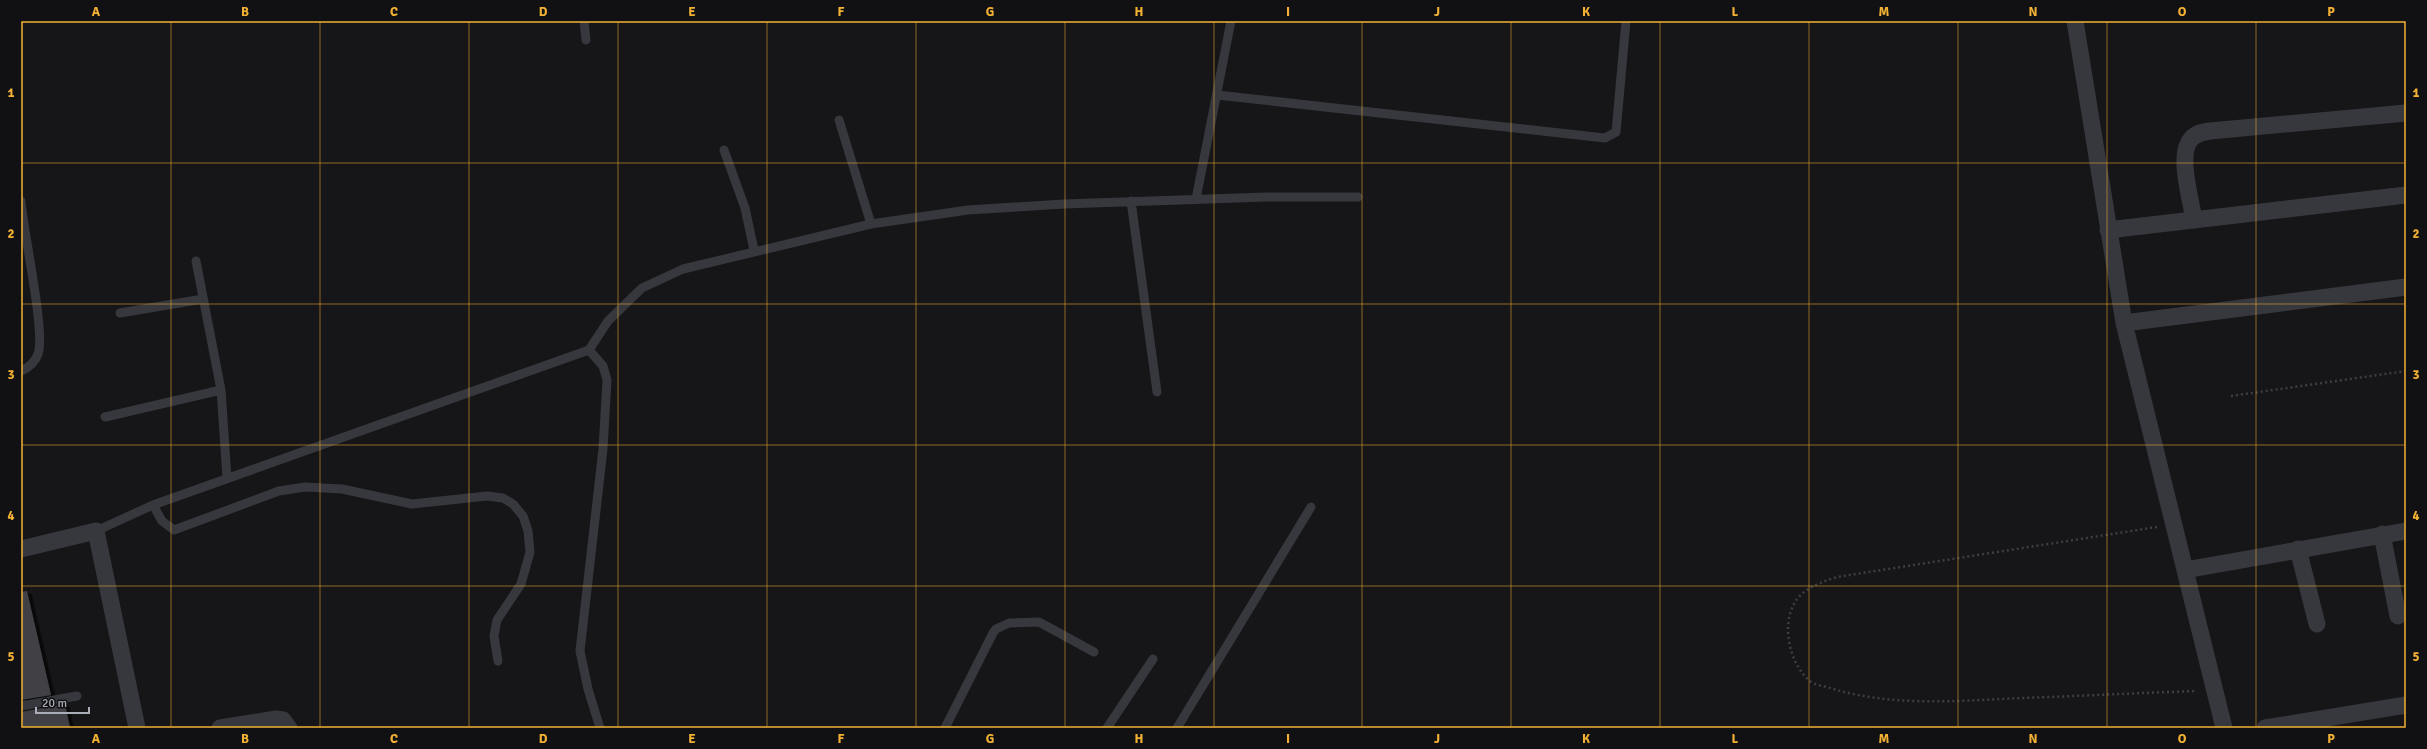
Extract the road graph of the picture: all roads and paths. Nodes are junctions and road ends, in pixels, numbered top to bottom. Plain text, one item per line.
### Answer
1 (584, 21) edge
2 (1231, 21) edge
3 (1626, 21) edge
4 (2075, 21) edge
5 (586, 40) dead end
6 (1217, 95) junction
7 (2406, 113) edge
8 (839, 120) dead end
9 (724, 150) dead end
10 (2406, 195) edge
11 (1358, 197) dead end
12 (1196, 199) junction
13 (21, 201) edge
14 (1131, 201) junction
15 (2194, 220) junction
16 (871, 224) junction
17 (2108, 230) junction
18 (754, 250) junction
19 (196, 261) dead end
20 (2406, 287) edge
21 (203, 299) junction
22 (120, 313) dead end
23 (2124, 323) junction
24 (589, 350) junction
25 (21, 371) edge
26 (2406, 371) edge
27 (221, 390) junction
28 (1157, 392) dead end
29 (2230, 396) dead end
30 (105, 418) dead end
31 (227, 478) junction
32 (154, 505) junction
33 (1311, 507) dead end
34 (2175, 524) junction
35 (96, 531) junction
36 (2406, 531) edge
37 (2382, 534) junction
38 (2298, 548) junction
39 (21, 549) edge
40 (2185, 570) junction
41 (2398, 616) dead end
42 (2317, 624) dead end
43 (1094, 652) dead end
44 (1153, 659) dead end
45 (498, 661) dead end
46 (2213, 690) junction
47 (77, 696) dead end
48 (2406, 705) edge
49 (21, 706) edge
50 (138, 728) edge
51 (220, 728) edge
52 (289, 728) edge
53 (600, 728) edge
54 (945, 728) edge
55 (1107, 728) edge
56 (1177, 728) edge
57 (2224, 728) edge
58 (2265, 728) edge

1 - 5 lane
2 - 6 lane
3 - 6 lane
4 - 17 street
6 - 12 lane
7 - 15 street
8 - 16 lane
9 - 18 lane
10 - 15 street
11 - 12 lane
12 - 14 lane
13 - 25 lane
14 - 16 lane
14 - 28 lane
15 - 17 street
16 - 18 lane
17 - 23 street
18 - 24 lane
19 - 21 lane
20 - 23 street
21 - 22 lane
21 - 27 lane
23 - 34 street
24 - 31 lane
24 - 53 lane
26 - 29 path
27 - 30 lane
27 - 31 lane
31 - 32 lane
32 - 35 lane
32 - 45 lane
33 - 56 lane
34 - 40 street
34 - 46 path
35 - 39 street
35 - 50 street
36 - 37 street
37 - 38 street
37 - 41 street
38 - 40 street
38 - 42 street
40 - 46 street
43 - 54 lane
44 - 55 lane
46 - 57 street
47 - 49 lane
48 - 58 street
51 - 52 street

